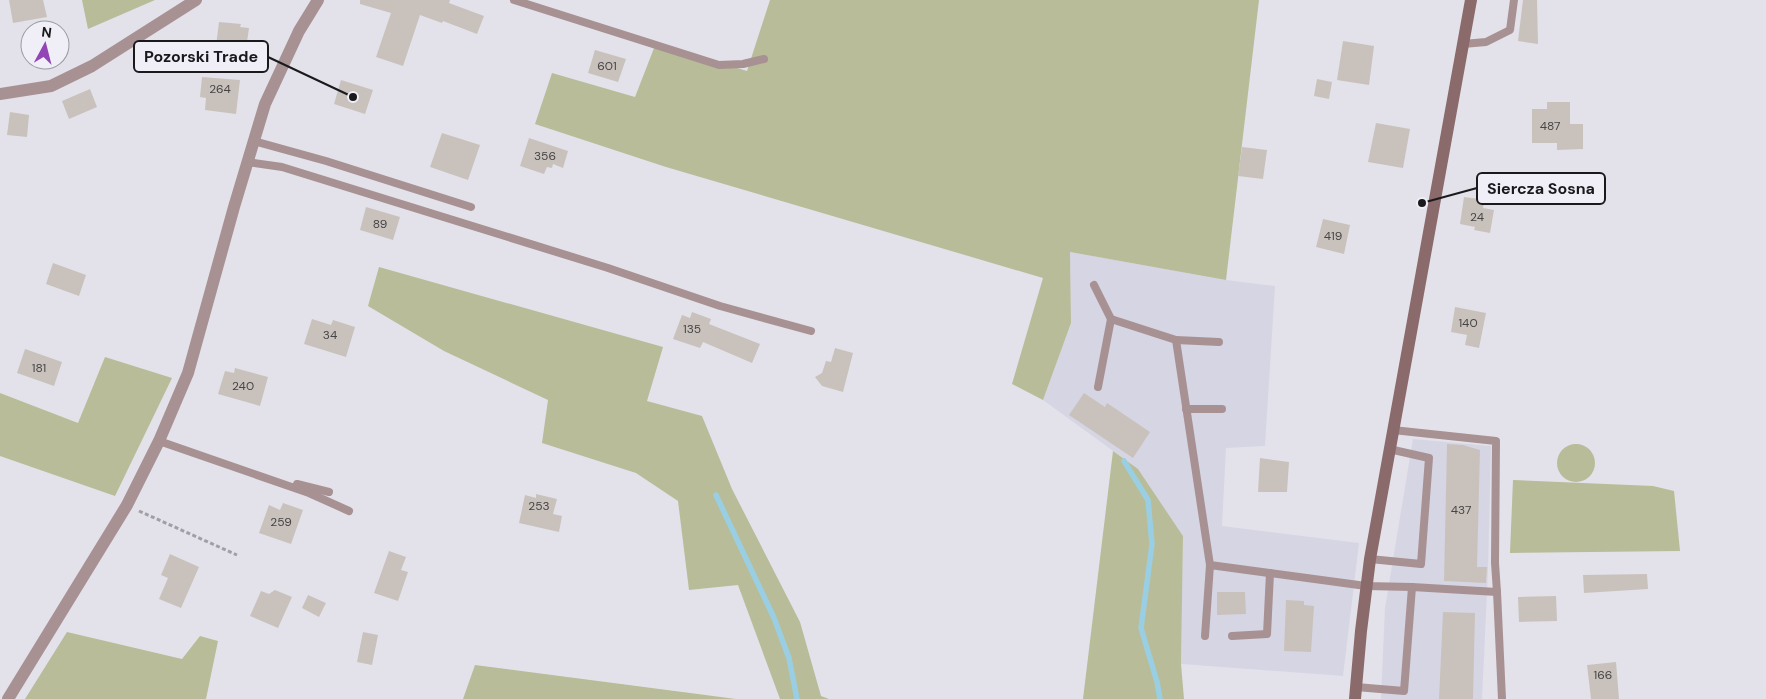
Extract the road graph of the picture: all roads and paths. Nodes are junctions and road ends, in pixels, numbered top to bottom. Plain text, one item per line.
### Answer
1 (196, 0) edge
2 (318, 0) edge
3 (514, 0) edge
4 (1471, 0) edge
5 (1514, 0) edge
6 (1463, 44) junction
7 (764, 59) dead end
8 (0, 94) edge
9 (254, 141) junction
10 (247, 162) junction
11 (471, 207) dead end
12 (1094, 285) dead end
13 (1111, 319) junction
14 (811, 332) dead end
15 (1176, 340) junction
16 (1220, 342) dead end
17 (1098, 387) dead end
18 (1186, 409) junction
19 (1222, 409) dead end
20 (1393, 430) junction
21 (159, 441) junction
22 (1390, 449) junction
23 (265, 478) junction
24 (329, 492) dead end
25 (127, 505) junction
26 (349, 511) dead end
27 (236, 555) dead end
28 (1370, 559) junction
29 (1210, 565) junction
30 (1270, 573) junction
31 (1366, 586) junction
32 (1412, 587) junction
33 (1496, 592) junction
34 (1205, 636) dead end
35 (1232, 636) dead end
36 (1356, 693) edge
37 (1404, 695) edge
38 (8, 699) edge
39 (1502, 699) edge

1 - 8 street
2 - 9 street
3 - 7 lane
4 - 6 street
5 - 6 lane
6 - 20 street
9 - 10 street
9 - 11 lane
10 - 14 lane
10 - 21 street
12 - 13 lane
13 - 15 lane
13 - 17 lane
15 - 16 lane
15 - 18 lane
18 - 19 lane
18 - 29 lane
20 - 22 street
20 - 33 lane
21 - 23 lane
21 - 25 street
22 - 28 street
22 - 28 lane
23 - 24 lane
23 - 26 lane
25 - 27 path
25 - 38 street
28 - 31 street
29 - 30 lane
29 - 34 lane
30 - 31 lane
30 - 35 lane
31 - 32 lane
31 - 36 street
32 - 33 lane
32 - 37 lane
33 - 39 lane
36 - 37 lane

